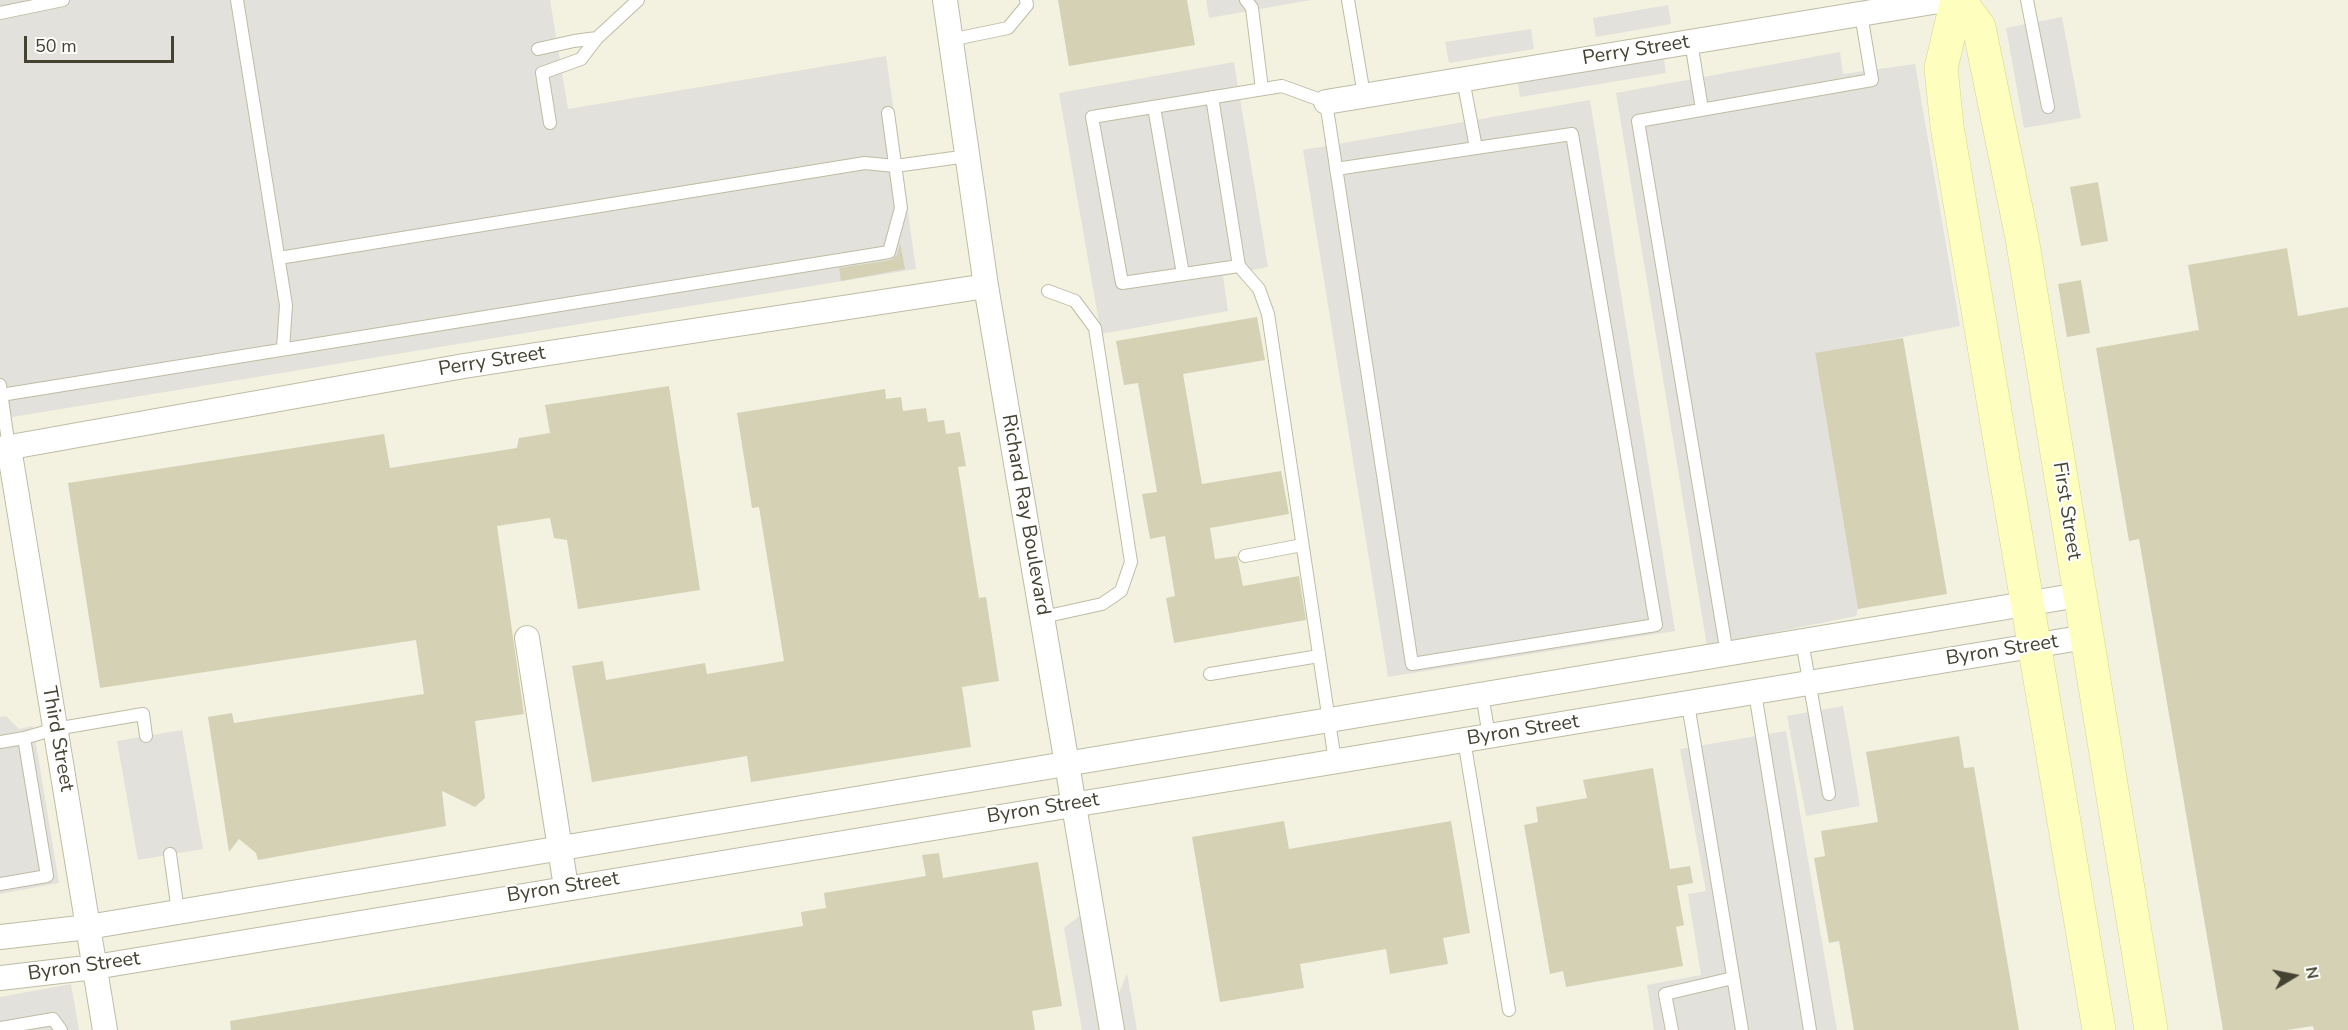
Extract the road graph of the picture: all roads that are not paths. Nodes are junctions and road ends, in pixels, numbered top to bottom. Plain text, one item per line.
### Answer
1 (63, 0) edge
2 (237, 0) edge
3 (638, 0) edge
4 (945, 0) edge
5 (1026, 0) edge
6 (1246, 0) edge
7 (1945, 0) edge
8 (1958, 0) edge
9 (2027, 0) edge
10 (1350, 1) edge
11 (0, 13) edge
12 (1861, 14) junction
13 (597, 38) junction
14 (950, 40) junction
15 (1691, 42) junction
16 (538, 49) dead end
17 (1463, 80) junction
18 (1262, 89) junction
19 (1364, 95) junction
20 (1212, 97) junction
21 (1326, 102) junction
22 (1154, 107) junction
23 (2048, 107) dead end
24 (1702, 109) junction
25 (888, 113) dead end
26 (550, 123) dead end
27 (1476, 148) junction
28 (968, 156) junction
29 (895, 165) junction
30 (1336, 169) junction
31 (279, 258) junction
32 (1239, 266) junction
33 (1183, 274) junction
34 (986, 285) junction
35 (1048, 291) dead end
36 (283, 350) junction
37 (1, 390) edge
38 (4, 449) edge
39 (1302, 545) junction
40 (1245, 556) dead end
41 (2079, 595) junction
42 (2028, 603) junction
43 (1043, 617) junction
44 (2086, 637) junction
45 (527, 638) dead end
46 (1802, 641) junction
47 (2034, 647) junction
48 (1727, 654) junction
49 (1319, 656) junction
50 (1210, 674) dead end
51 (1810, 684) junction
52 (1755, 693) junction
53 (1482, 694) junction
54 (1688, 704) junction
55 (1328, 720) junction
56 (55, 729) junction
57 (146, 736) dead end
58 (1489, 736) junction
59 (24, 738) junction
60 (1464, 740) junction
61 (0, 742) edge
62 (1335, 761) junction
63 (1067, 762) junction
64 (1829, 794) dead end
65 (1074, 804) junction
66 (795, 808) junction
67 (560, 848) junction
68 (802, 849) junction
69 (170, 854) dead end
70 (0, 884) edge
71 (566, 887) junction
72 (190, 910) junction
73 (88, 927) junction
74 (0, 937) edge
75 (208, 948) junction
76 (95, 967) junction
77 (0, 978) edge
78 (1733, 978) junction
79 (1509, 1010) dead end
80 (0, 1028) edge
81 (61, 1030) edge
82 (105, 1030) edge
83 (1112, 1030) edge
84 (1671, 1030) edge
85 (1742, 1030) edge
86 (1810, 1030) edge
87 (2100, 1030) edge
88 (2151, 1030) edge

1 - 11 lane
2 - 31 lane
3 - 13 lane
4 - 14 street, Richard Ray Boulevard
5 - 14 lane
6 - 18 lane
7 - 12 street, Perry Street
8 - 41 street, First Street
8 - 42 street, First Street
9 - 23 lane
10 - 19 lane
12 - 15 street, Perry Street
12 - 24 lane
13 - 16 lane
13 - 26 lane
14 - 28 street, Richard Ray Boulevard
15 - 17 street, Perry Street
15 - 24 lane
17 - 19 street, Perry Street
17 - 27 lane
18 - 20 lane
18 - 21 lane
19 - 21 street, Perry Street
20 - 22 lane
20 - 32 lane
21 - 30 lane
22 - 33 lane
22 - 33 lane
24 - 48 lane
25 - 29 lane
27 - 30 lane
27 - 30 lane
28 - 29 lane
28 - 34 street, Richard Ray Boulevard
29 - 31 lane
29 - 36 lane
31 - 36 lane
32 - 33 lane
32 - 39 lane
34 - 38 street, Perry Street
34 - 43 street, Richard Ray Boulevard
35 - 43 lane
36 - 37 lane
37 - 38 lane
38 - 56 street, Third Street
39 - 40 lane
39 - 49 lane
41 - 42 street, Byron Street
41 - 44 street, First Street
42 - 46 street, Byron Street
42 - 47 street, First Street
43 - 63 street, Richard Ray Boulevard
44 - 47 street, Byron Street
44 - 88 street, First Street
45 - 67 street
46 - 48 street, Byron Street
46 - 51 lane
47 - 51 street, Byron Street
47 - 87 street, First Street
48 - 53 street, Byron Street
49 - 50 lane
49 - 55 lane
51 - 52 street, Byron Street
51 - 64 lane
52 - 54 street, Byron Street
52 - 86 lane
53 - 55 street, Byron Street
53 - 58 lane
54 - 58 street, Byron Street
54 - 78 lane
55 - 62 lane
55 - 63 street, Byron Street
56 - 57 lane
56 - 59 lane
56 - 73 street, Third Street
58 - 60 street, Byron Street
59 - 61 lane
59 - 70 lane
60 - 62 street, Byron Street
60 - 79 lane
62 - 65 street, Byron Street
63 - 65 street, Richard Ray Boulevard
63 - 66 street, Byron Street
65 - 68 street, Byron Street
65 - 83 street, Richard Ray Boulevard
66 - 67 street, Byron Street
66 - 68 street
67 - 71 street
67 - 72 street, Byron Street
68 - 71 street, Byron Street
69 - 72 lane
71 - 75 street, Byron Street
72 - 73 street, Byron Street
72 - 75 street
73 - 74 street, Byron Street
73 - 76 street, Third Street
75 - 76 street, Byron Street
76 - 77 street, Byron Street
76 - 82 street, Third Street
78 - 84 lane
78 - 85 lane
80 - 81 lane

